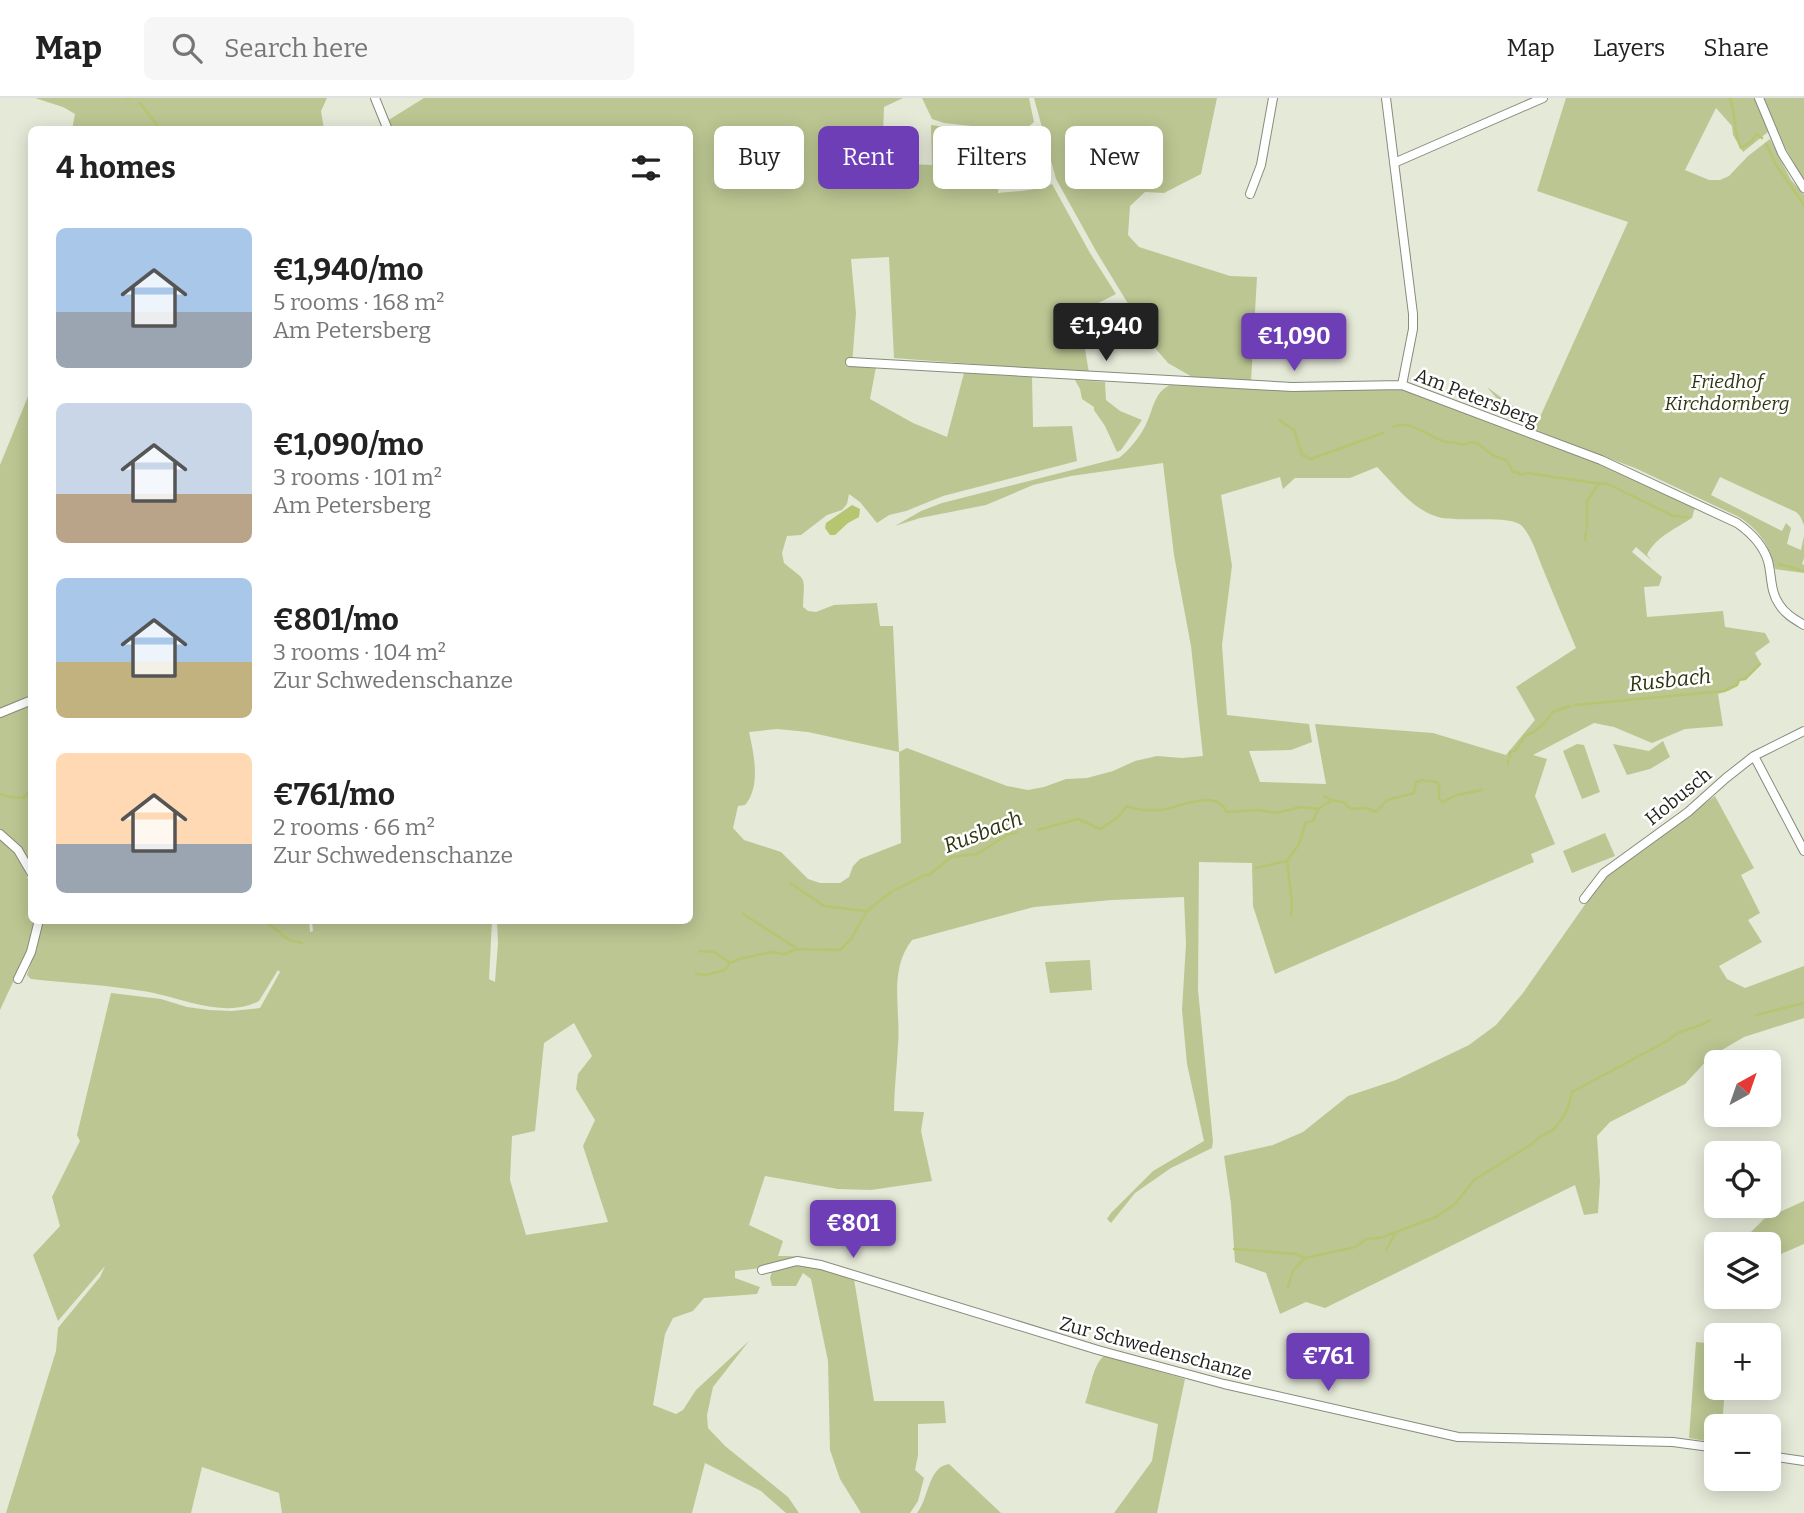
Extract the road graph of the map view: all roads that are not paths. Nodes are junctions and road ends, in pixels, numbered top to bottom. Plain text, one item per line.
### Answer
1 (375, 98) edge
2 (1273, 98) edge
3 (1386, 98) edge
4 (1543, 98) edge
5 (1759, 98) edge
6 (386, 126) edge
7 (1394, 163) junction
8 (1804, 188) edge
9 (1250, 194) dead end
10 (850, 362) dead end
11 (1402, 385) junction
12 (1804, 625) edge
13 (28, 702) edge
14 (0, 713) edge
15 (1804, 731) edge
16 (1754, 757) junction
17 (0, 834) edge
18 (1804, 851) edge
19 (28, 867) edge
20 (1584, 899) dead end
21 (38, 924) edge
22 (18, 979) dead end
23 (762, 1270) dead end
24 (1704, 1446) edge
25 (1781, 1458) edge
26 (1804, 1461) edge

1 - 6 street
2 - 9 street
3 - 7 street
4 - 7 street
5 - 8 street
7 - 11 street
10 - 11 street, Am Petersberg
11 - 12 street, Am Petersberg
13 - 14 street
15 - 16 street, Hobusch
16 - 18 street
16 - 20 street, Hobusch
17 - 19 street
21 - 22 street
23 - 24 street, Zur Schwedenschanze
25 - 26 street

